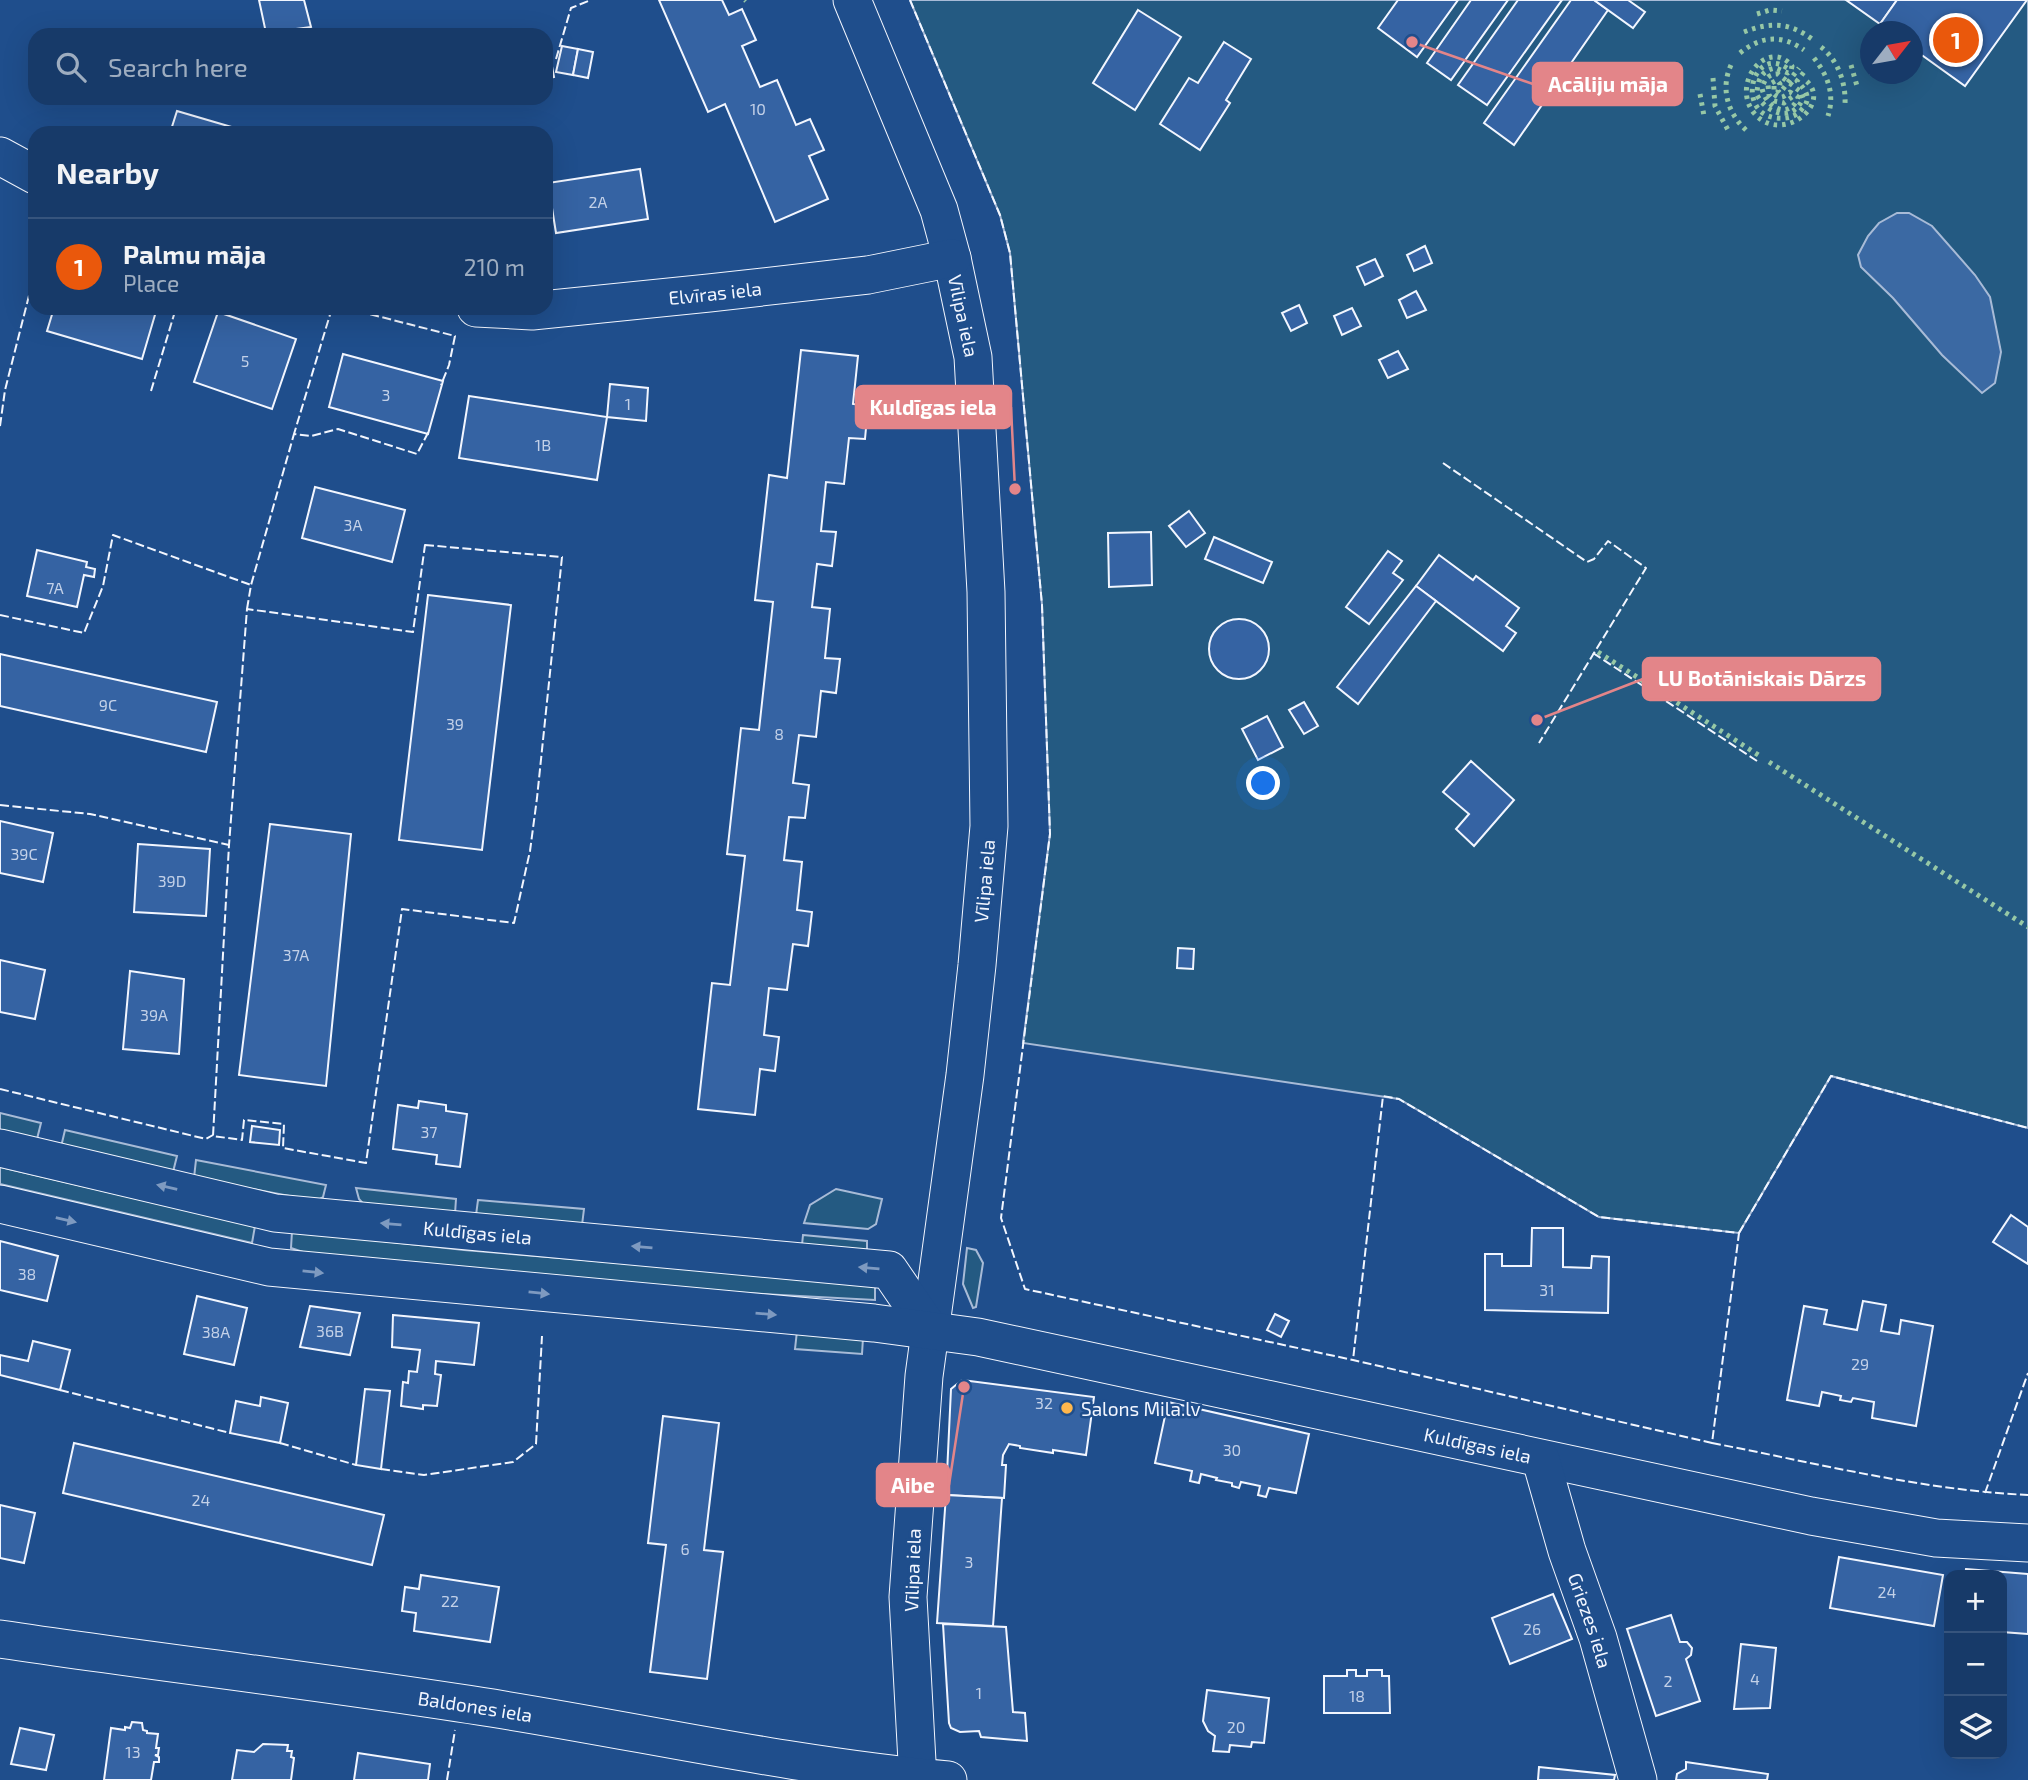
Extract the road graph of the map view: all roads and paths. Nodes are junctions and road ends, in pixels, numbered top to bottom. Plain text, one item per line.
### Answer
1 (852, 0) edge
2 (0, 156) edge
3 (28, 171) edge
4 (952, 258) junction
5 (553, 309) edge
6 (0, 1148) edge
7 (0, 1204) edge
8 (275, 1213) junction
9 (270, 1267) junction
10 (930, 1330) junction
11 (1541, 1460) junction
12 (2028, 1543) edge
13 (0, 1639) edge
14 (928, 1779) edge
15 (1638, 1780) edge

1 - 4 street, Vīlipa iela
2 - 3 street
4 - 5 street, Elvīras iela
4 - 10 street, Vīlipa iela
8 -> 6 street, Kuldīgas iela
7 -> 9 street, Kuldīgas iela
8 - 9 street
10 -> 8 street, Kuldīgas iela
9 -> 10 street, Kuldīgas iela
10 - 11 street, Kuldīgas iela
10 - 14 street, Vīlipa iela
11 - 12 street, Kuldīgas iela
11 - 15 street, Griezes iela
13 - 14 street, Baldones iela

